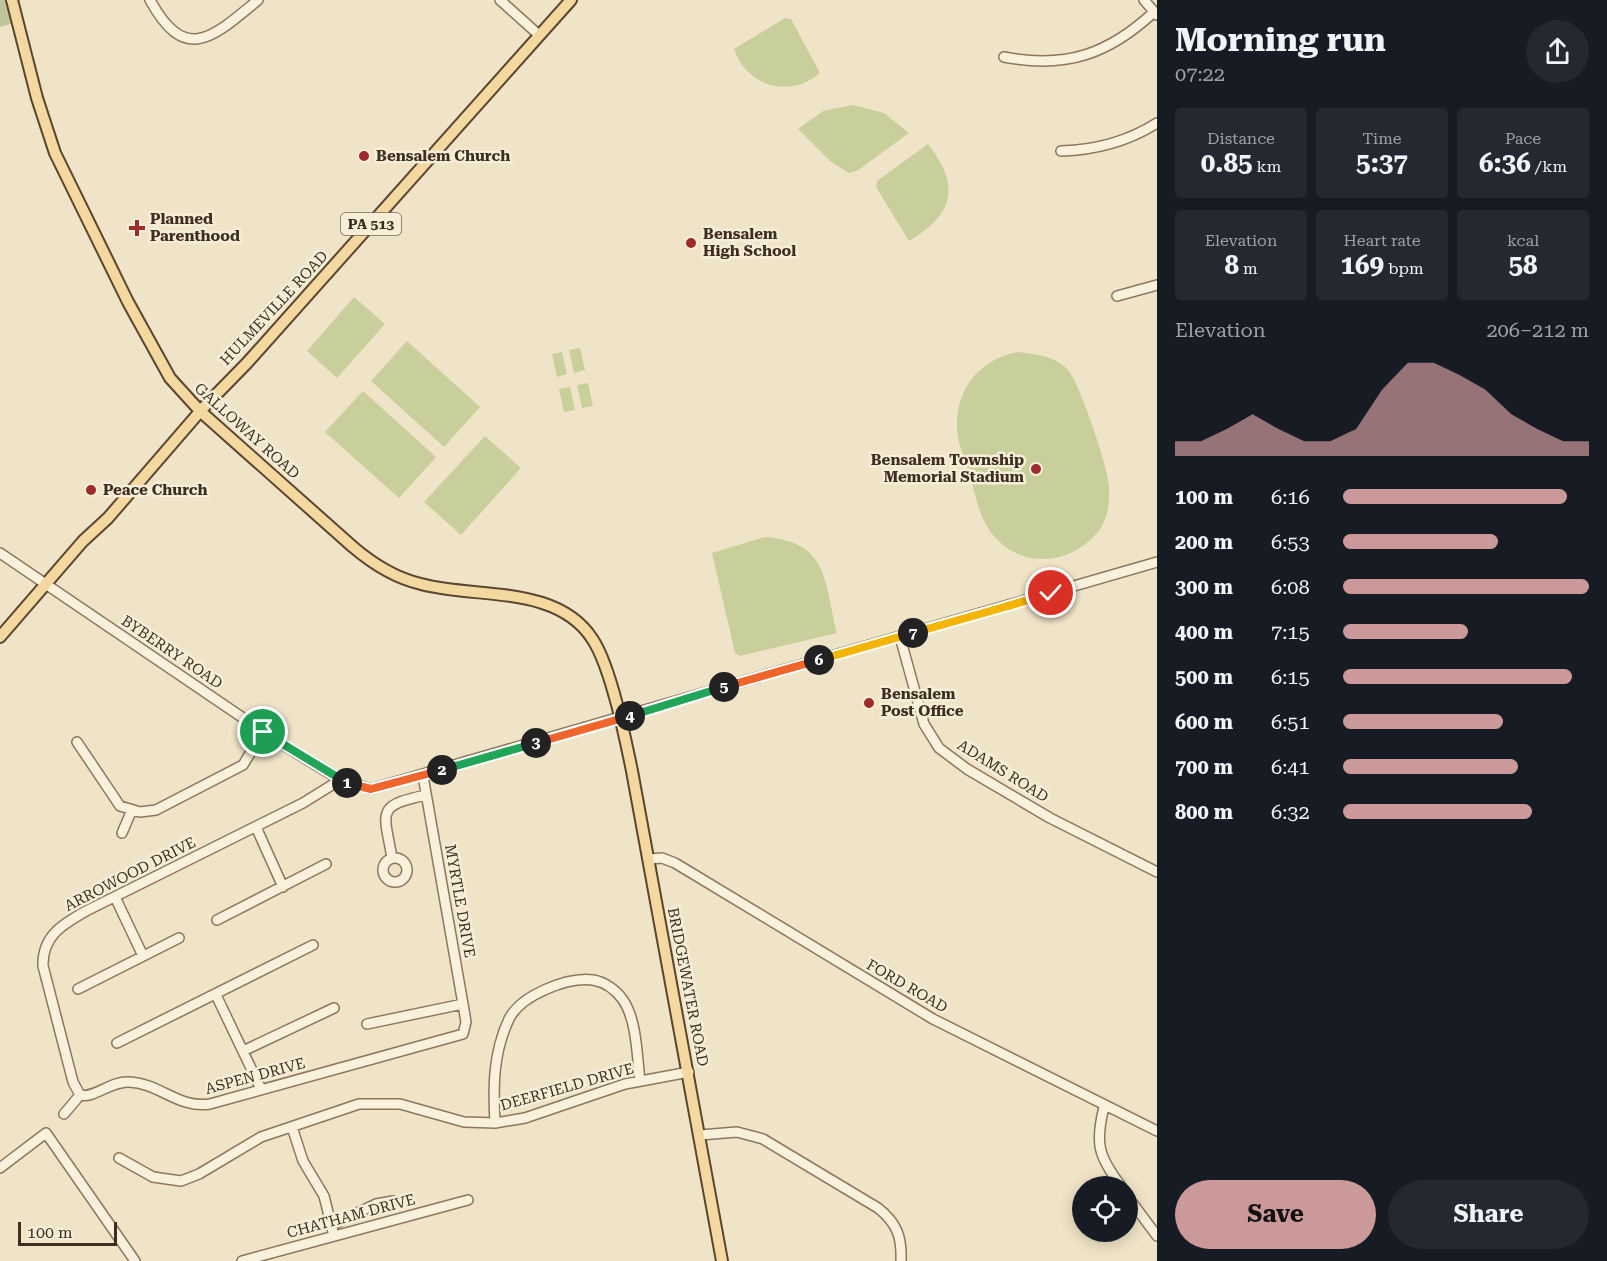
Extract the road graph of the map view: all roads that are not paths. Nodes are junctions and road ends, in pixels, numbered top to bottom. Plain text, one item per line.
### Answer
1 (12, 0) edge
2 (150, 0) edge
3 (258, 0) edge
4 (571, 0) edge
5 (1144, 0) edge
6 (503, 1) edge
7 (1156, 13) edge
8 (539, 35) junction
9 (1004, 57) dead end
10 (1157, 123) edge
11 (1061, 151) dead end
12 (1157, 285) edge
13 (1117, 296) dead end
14 (200, 411) junction
15 (0, 553) edge
16 (1157, 562) edge
17 (46, 584) junction
18 (0, 637) edge
19 (900, 637) junction
20 (620, 719) junction
21 (263, 732) junction
22 (77, 742) dead end
23 (423, 776) junction
24 (340, 780) junction
25 (424, 795) junction
26 (131, 812) junction
27 (256, 827) junction
28 (122, 834) dead end
29 (392, 858) dead end
30 (649, 859) junction
31 (326, 864) dead end
32 (1157, 872) edge
33 (283, 887) junction
34 (115, 897) junction
35 (217, 920) dead end
36 (178, 938) dead end
37 (313, 945) dead end
38 (143, 956) junction
39 (78, 989) dead end
40 (216, 994) junction
41 (464, 1004) junction
42 (334, 1008) dead end
43 (367, 1024) dead end
44 (464, 1032) joint
45 (117, 1043) dead end
46 (243, 1051) junction
47 (689, 1072) junction
48 (640, 1081) junction
49 (261, 1089) junction
50 (80, 1095) junction
51 (1104, 1107) junction
52 (64, 1114) dead end
53 (495, 1123) junction
54 (292, 1126) junction
55 (1157, 1131) edge
56 (700, 1135) junction
57 (119, 1158) dead end
58 (0, 1168) edge
59 (1114, 1176) edge
60 (468, 1200) dead end
61 (393, 1201) dead end
62 (1138, 1210) edge
63 (332, 1225) junction
64 (334, 1236) junction
65 (1157, 1236) edge
66 (135, 1261) edge
67 (242, 1261) edge
68 (722, 1261) edge
69 (901, 1261) edge

1 - 14 main road, GALLOWAY ROAD
2 - 3 street
4 - 8 main road, HULMEVILLE ROAD / PA 513
5 - 7 street
6 - 8 street
7 - 9 street
8 - 14 main road, HULMEVILLE ROAD / PA 513
10 - 11 street
12 - 13 street
14 - 17 main road, HULMEVILLE ROAD / PA 513
14 - 20 main road, GALLOWAY ROAD
15 - 17 street, BYBERRY ROAD
16 - 19 street, BYBERRY ROAD
17 - 18 main road, HULMEVILLE ROAD / PA 513
17 - 21 street, BYBERRY ROAD
19 - 20 street, BYBERRY ROAD
19 - 32 street, ADAMS ROAD
20 - 23 street, BYBERRY ROAD
20 - 30 main road, BRIDGEWATER ROAD
21 - 24 street, BYBERRY ROAD
21 - 26 street
22 - 26 street
23 - 24 street, BYBERRY ROAD
23 - 25 street, MYRTLE DRIVE
24 - 27 street, ARROWOOD DRIVE
25 - 29 street
25 - 41 street, MYRTLE DRIVE
26 - 28 street
27 - 33 street
27 - 34 street, ARROWOOD DRIVE
30 - 47 main road, BRIDGEWATER ROAD
30 - 51 street, FORD ROAD
31 - 33 street
33 - 35 street
34 - 38 street
34 - 50 street, ARROWOOD DRIVE
36 - 38 street
37 - 40 street
38 - 39 street
40 - 45 street
40 - 46 street
41 - 43 street
41 - 44 street, MYRTLE DRIVE
42 - 46 street
44 - 49 street, ASPEN DRIVE
46 - 49 street
47 - 48 street, DEERFIELD DRIVE
47 - 56 main road, BRIDGEWATER ROAD
48 - 53 street, DEERFIELD DRIVE
48 - 53 street
49 - 50 street, ASPEN DRIVE
50 - 52 street
51 - 55 street, FORD ROAD
51 - 59 street
53 - 54 street, DEERFIELD DRIVE
54 - 57 street, DEERFIELD DRIVE
54 - 63 street
56 - 68 main road, BRIDGEWATER ROAD
56 - 69 street
58 - 66 street
60 - 64 street, CHATHAM DRIVE
61 - 63 street
62 - 65 street
63 - 64 street
64 - 67 street, CHATHAM DRIVE

